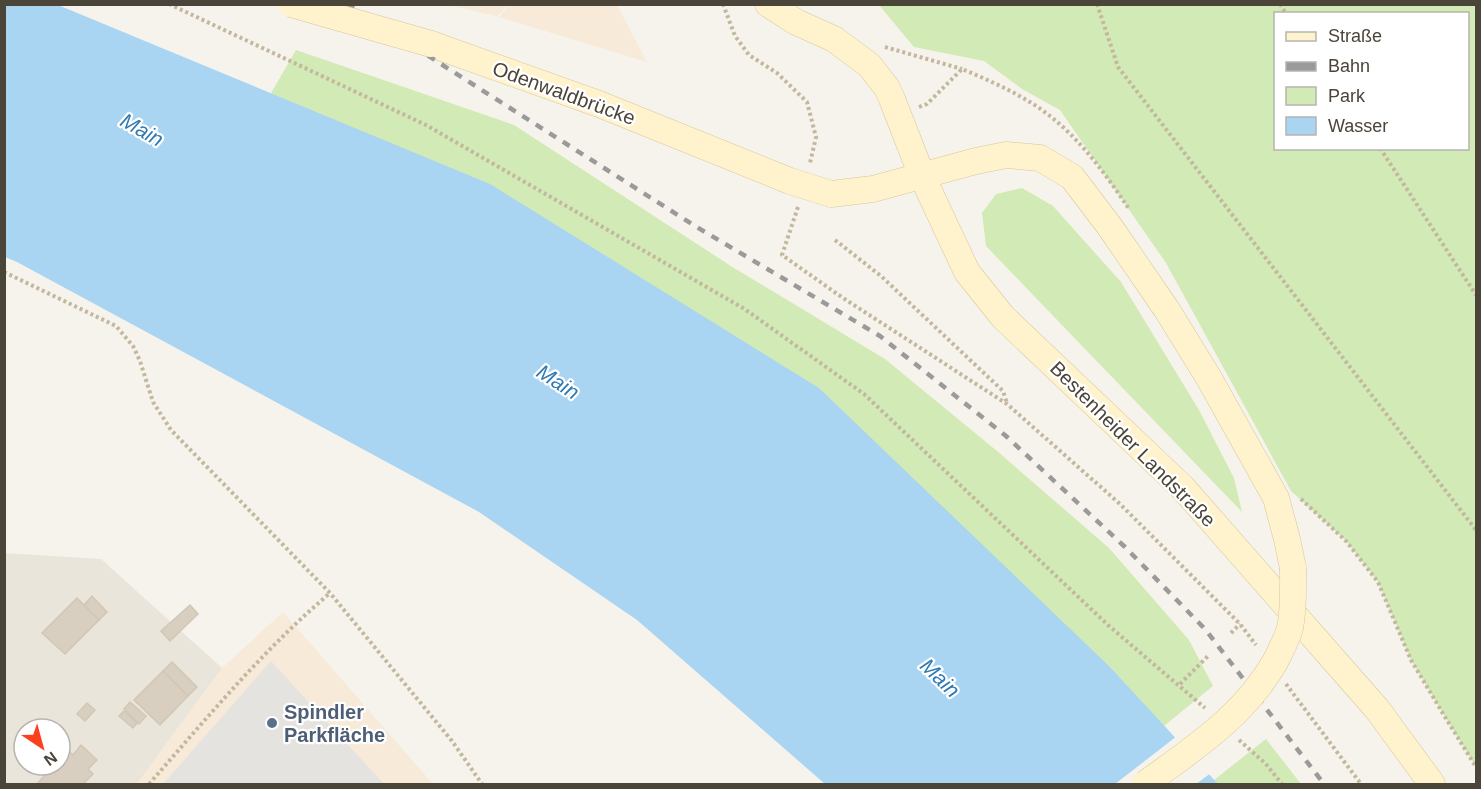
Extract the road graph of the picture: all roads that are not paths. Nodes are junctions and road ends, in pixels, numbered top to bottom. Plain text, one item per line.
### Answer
1 (291, 4) edge
2 (768, 4) edge
3 (922, 176) junction
4 (1145, 784) edge
5 (1432, 784) edge

1 - 3 main road, Odenwaldbrücke, bridge
2 - 3 main road, Bestenheider Landstraße
3 - 4 main road, bridge
3 - 5 main road, Bestenheider Landstraße

